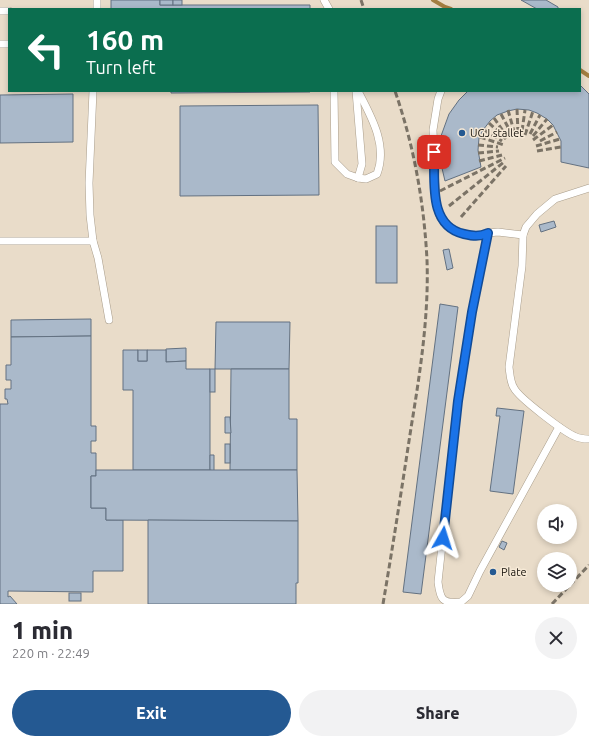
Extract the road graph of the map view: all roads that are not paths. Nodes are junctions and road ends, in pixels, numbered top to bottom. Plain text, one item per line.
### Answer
1 (93, 92) edge
2 (334, 92) edge
3 (357, 92) edge
4 (358, 92) edge
5 (441, 92) edge
6 (358, 178) junction
7 (589, 188) edge
8 (488, 233) junction
9 (523, 235) junction
10 (0, 241) edge
11 (93, 241) junction
12 (109, 320) dead end
13 (559, 427) junction
14 (589, 439) edge

1 - 11 lane
2 - 6 lane
3 - 6 lane
4 - 6 lane
5 - 8 lane
7 - 9 lane
8 - 9 lane
8 - 13 lane
9 - 13 lane
10 - 11 lane
11 - 12 lane
13 - 14 lane

